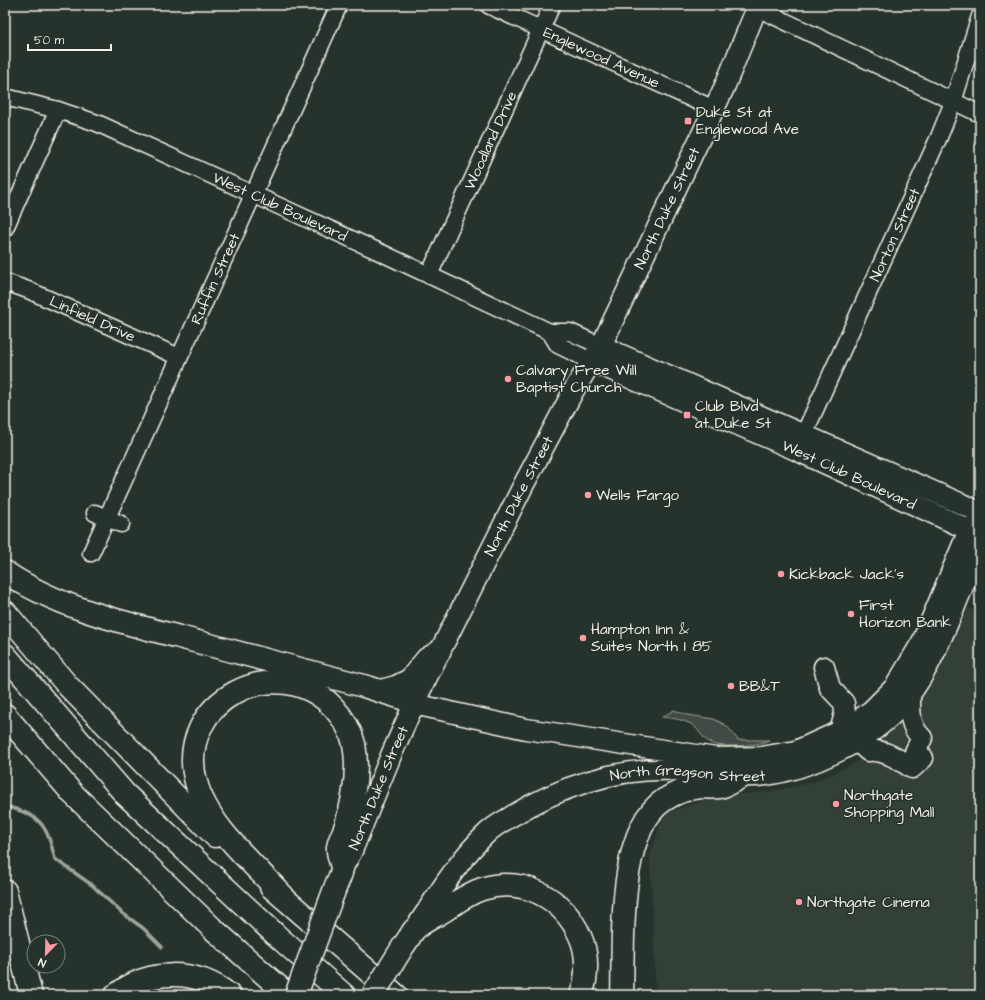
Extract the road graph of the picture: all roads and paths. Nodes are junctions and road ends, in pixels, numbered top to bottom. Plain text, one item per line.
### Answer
1 (340, 5) edge
2 (488, 5) edge
3 (552, 5) edge
4 (758, 6) edge
5 (980, 16) edge
6 (541, 29) junction
7 (5, 97) edge
8 (953, 102) junction
9 (714, 109) junction
10 (58, 110) junction
11 (980, 114) edge
12 (253, 194) junction
13 (5, 228) edge
14 (429, 275) junction
15 (5, 282) edge
16 (596, 354) junction
17 (179, 357) junction
18 (800, 442) junction
19 (980, 512) edge
20 (977, 532) edge
21 (91, 553) dead end
22 (5, 572) edge
23 (5, 612) edge
24 (439, 652) junction
25 (5, 655) edge
26 (824, 667) dead end
27 (381, 691) junction
28 (910, 695) junction
29 (414, 704) junction
30 (5, 715) edge
31 (848, 736) junction
32 (744, 775) junction
33 (338, 878) junction
34 (5, 891) edge
35 (283, 896) junction
36 (410, 937) junction
37 (31, 995) edge
38 (116, 995) edge
39 (229, 995) edge
40 (288, 995) edge
41 (296, 995) edge
42 (344, 995) edge
43 (373, 995) edge
44 (396, 995) edge
45 (581, 995) edge
46 (622, 995) edge

1 - 12 street, Ruffin Street
2 - 6 street, Englewood Avenue
3 - 6 street, Woodland Drive
4 - 8 street
4 - 9 main road, North Duke Street
5 - 8 street, Norton Street
6 - 9 street, Englewood Avenue
6 - 14 street, Woodland Drive
7 - 10 street, West Club Boulevard
8 - 11 street
8 - 18 street, Norton Street
9 - 16 main road, North Duke Street
10 - 12 street, West Club Boulevard
10 - 13 street
12 - 14 street, West Club Boulevard
12 - 17 street, Ruffin Street
14 - 16 street, West Club Boulevard
15 - 17 street, Linfield Drive
16 - 18 main road, West Club Boulevard
16 - 24 main road, North Duke Street
17 - 21 street, Ruffin Street
18 - 19 main road, West Club Boulevard
18 - 20 main road, West Club Boulevard
20 - 28 main road, North Gregson Street
20 - 31 main road, North Gregson Street
22 - 27 highway
23 - 35 highway
24 - 27 highway
24 - 29 main road, North Duke Street
25 - 42 highway
26 - 31 main road
27 - 29 highway
28 - 31 main road, North Gregson Street
28 - 31 main road
29 - 31 main road, North Gregson Street
29 - 33 main road, North Duke Street
30 - 40 highway
31 - 32 main road, North Gregson Street
32 - 36 main road, North Gregson Street
32 - 46 highway
33 - 35 highway
33 - 41 highway, North Duke Street, bridge
34 - 37 highway
35 - 44 highway
36 - 43 highway, North Gregson Street, bridge
36 - 45 highway
38 - 39 highway

